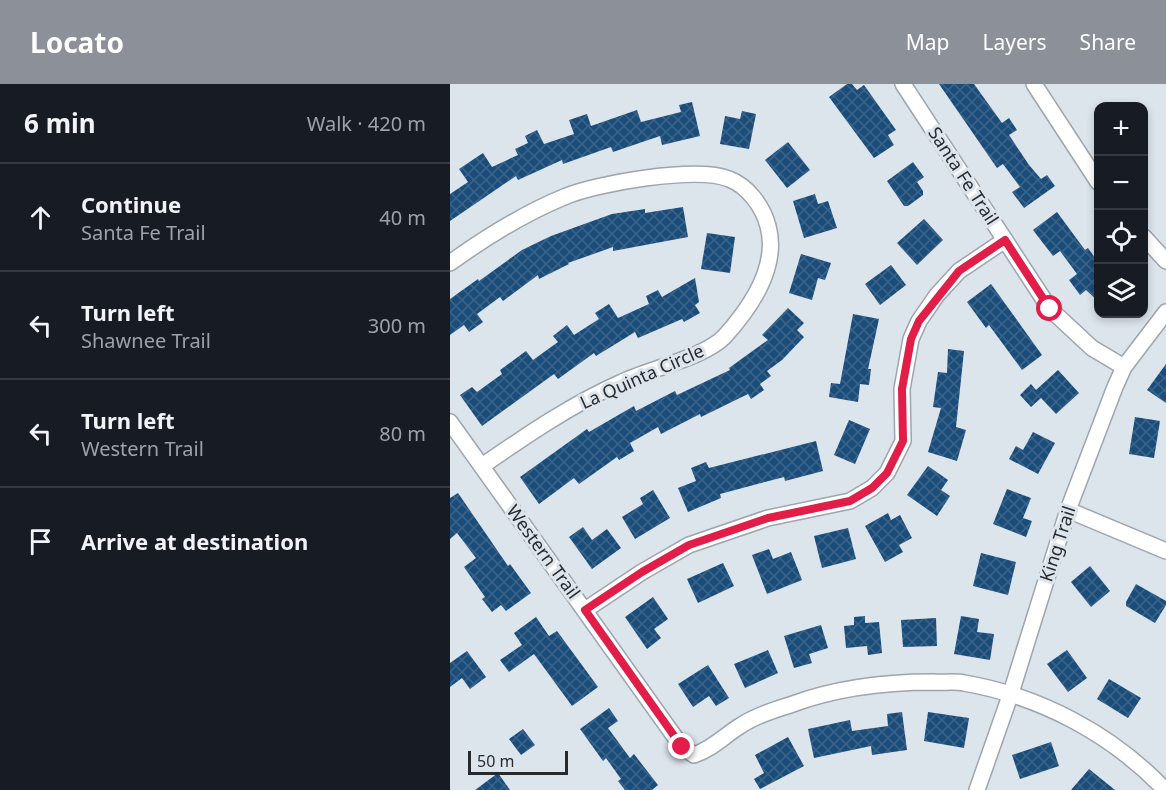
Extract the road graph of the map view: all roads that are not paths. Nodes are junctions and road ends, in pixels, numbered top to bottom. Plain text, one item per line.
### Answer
1 (903, 84) edge
2 (1034, 84) edge
3 (1094, 176) edge
4 (1005, 240) junction
5 (1148, 242) edge
6 (1166, 261) edge
7 (450, 263) edge
8 (1166, 312) edge
9 (1124, 367) junction
10 (450, 422) edge
11 (482, 466) junction
12 (1068, 510) junction
13 (1166, 551) edge
14 (585, 610) junction
15 (1011, 693) junction
16 (977, 790) edge
17 (1165, 790) edge

1 - 4 street, Santa Fe Trail
2 - 3 street
4 - 9 street, Santa Fe Trail
4 - 14 street
5 - 6 street
7 - 11 street, La Quinta Circle
8 - 9 street, King Trail
9 - 12 street, King Trail
10 - 11 street, Western Trail
11 - 14 street, Western Trail
12 - 13 street
12 - 15 street, King Trail
14 - 15 street, Western Trail
15 - 16 street, King Trail
15 - 17 street, Western Trail

